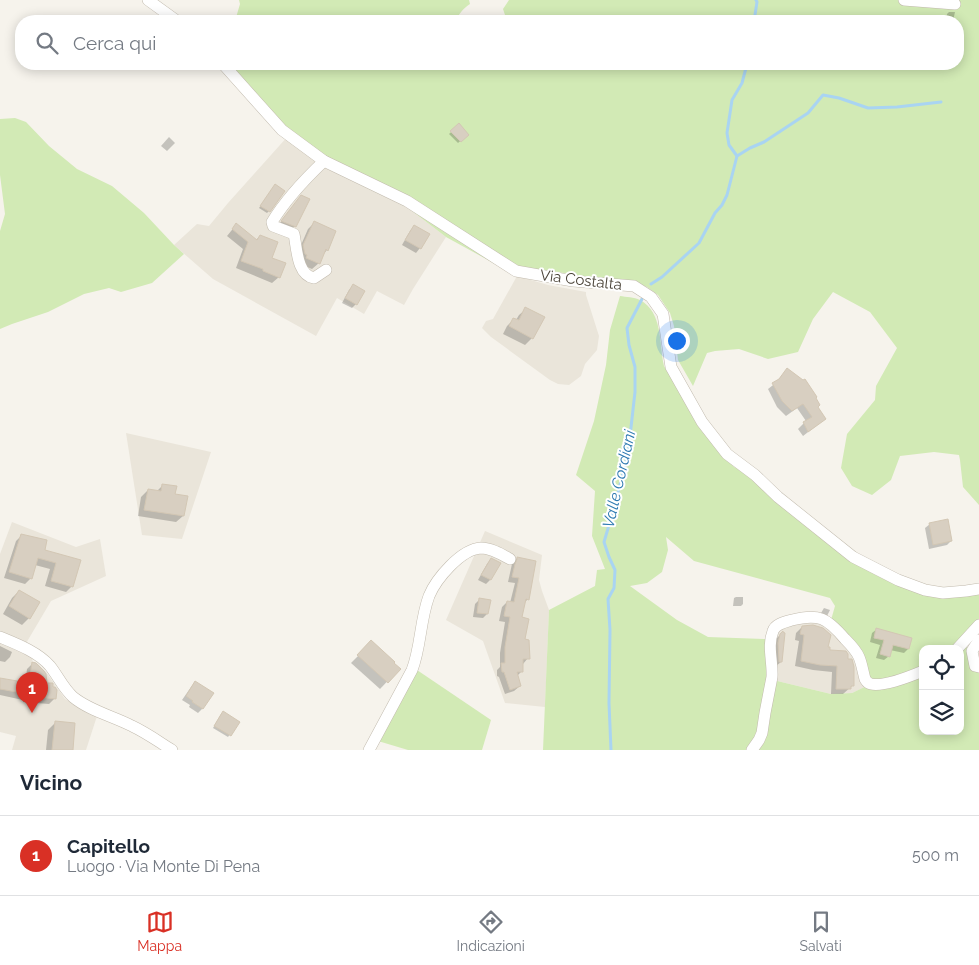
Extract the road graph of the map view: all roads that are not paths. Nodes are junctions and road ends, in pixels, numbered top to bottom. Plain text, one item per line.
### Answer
1 (148, 0) edge
2 (904, 0) edge
3 (955, 4) dead end
4 (168, 15) edge
5 (228, 70) edge
6 (324, 161) junction
7 (326, 270) dead end
8 (510, 559) dead end
9 (979, 588) edge
10 (979, 625) edge
11 (0, 637) edge
12 (979, 640) edge
13 (962, 645) edge
14 (979, 667) edge
15 (919, 672) edge
16 (172, 750) edge
17 (369, 750) edge
18 (752, 750) edge

1 - 4 street
2 - 3 street
5 - 6 street, Via Costalta
6 - 7 street
6 - 9 street, Via Costalta
8 - 17 street
10 - 13 street
11 - 16 street
12 - 14 street
15 - 18 street

